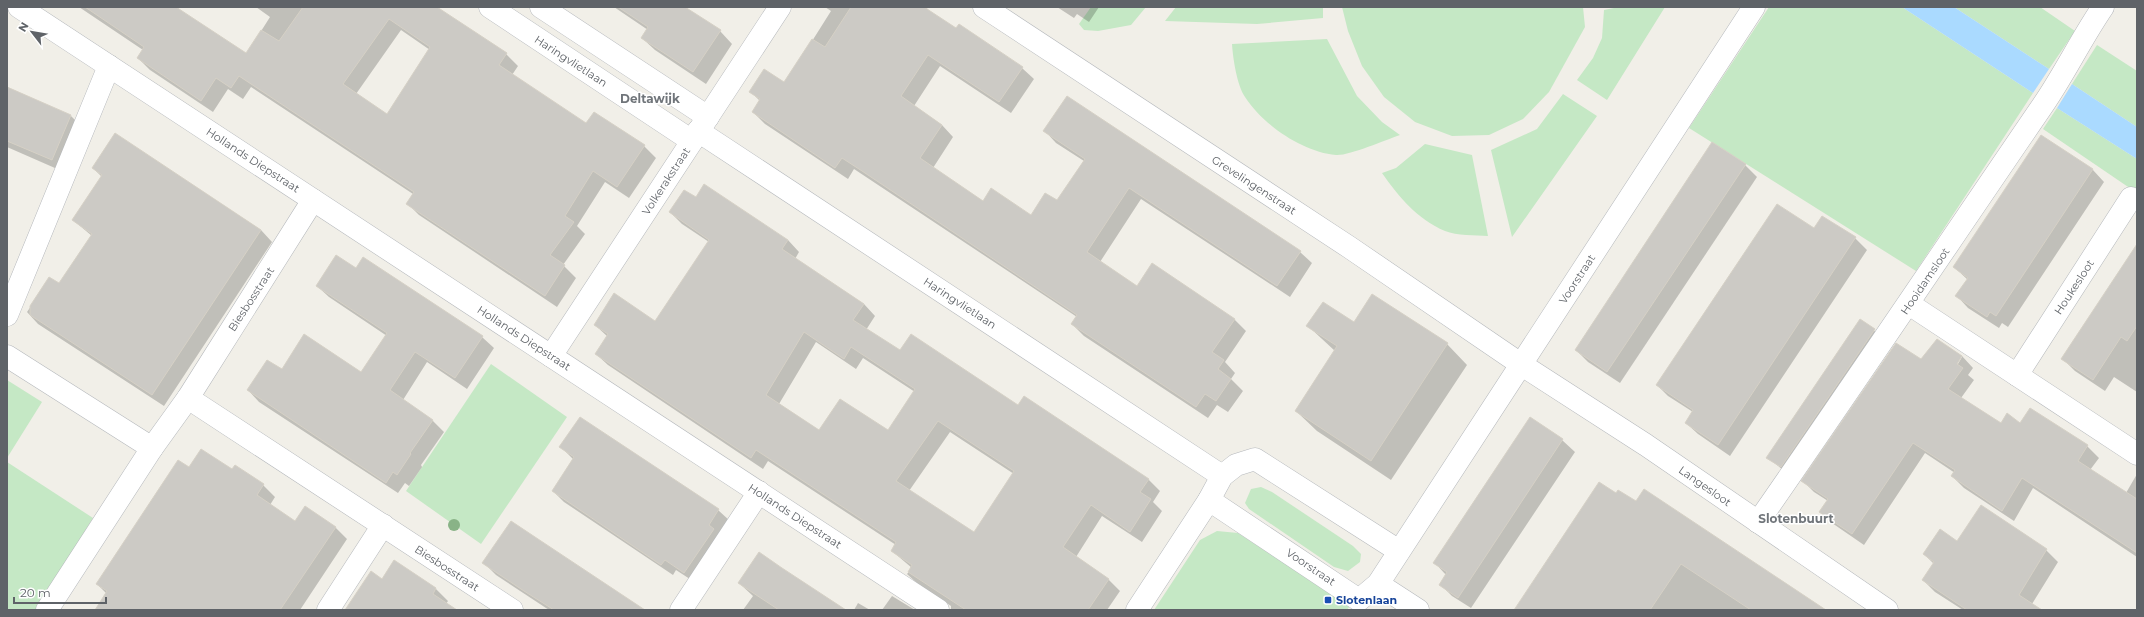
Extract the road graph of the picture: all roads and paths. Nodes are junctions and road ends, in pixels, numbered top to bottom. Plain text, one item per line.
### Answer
1 (19, 7) edge
2 (490, 7) edge
3 (541, 7) edge
4 (780, 7) edge
5 (984, 7) edge
6 (1754, 7) edge
7 (2103, 7) edge
8 (109, 66) junction
9 (700, 130) junction
10 (2131, 198) dead end
11 (313, 200) junction
12 (1909, 304) junction
13 (7, 315) edge
14 (7, 356) edge
15 (551, 356) junction
16 (1522, 365) junction
17 (2017, 375) junction
18 (188, 398) junction
19 (152, 448) junction
20 (2137, 454) edge
21 (1222, 476) junction
22 (759, 492) junction
23 (1209, 500) junction
24 (1758, 522) junction
25 (383, 525) junction
26 (1399, 551) junction
27 (1378, 584) junction
28 (47, 610) edge
29 (328, 610) edge
30 (512, 610) edge
31 (681, 610) edge
32 (938, 610) edge
33 (1137, 610) edge
34 (1418, 610) edge
35 (1887, 610) edge

1 - 8 street, Hollands Diepstraat
2 - 9 street, Haringvlietlaan
3 - 9 street, Haringvlietlaan
4 - 9 street, Volkerakstraat
5 - 16 street, Grevelingenstraat
6 - 16 street, Voorstraat
7 - 12 street, Hooidamsloot
8 - 11 street, Hollands Diepstraat
8 - 13 street
9 - 15 street, Volkerakstraat
9 - 21 street, Haringvlietlaan
10 - 17 street, Houkesloot
11 - 15 street, Hollands Diepstraat
11 - 18 street, Biesbosstraat
12 - 17 street
12 - 24 street, Hooidamsloot
14 - 19 street
15 - 22 street, Hollands Diepstraat
16 - 24 street, Langesloot
16 - 26 street, Voorstraat
17 - 20 street
18 - 19 street, Biesbosstraat
18 - 25 street, Biesbosstraat
19 - 28 street, Biesbosstraat
21 - 23 street
21 - 26 street
22 - 31 street
22 - 32 street, Hollands Diepstraat
23 - 27 street, Voorstraat
23 - 33 street
24 - 35 street, Langesloot
25 - 29 street
25 - 30 street, Biesbosstraat
26 - 27 street, Voorstraat
27 - 34 street

